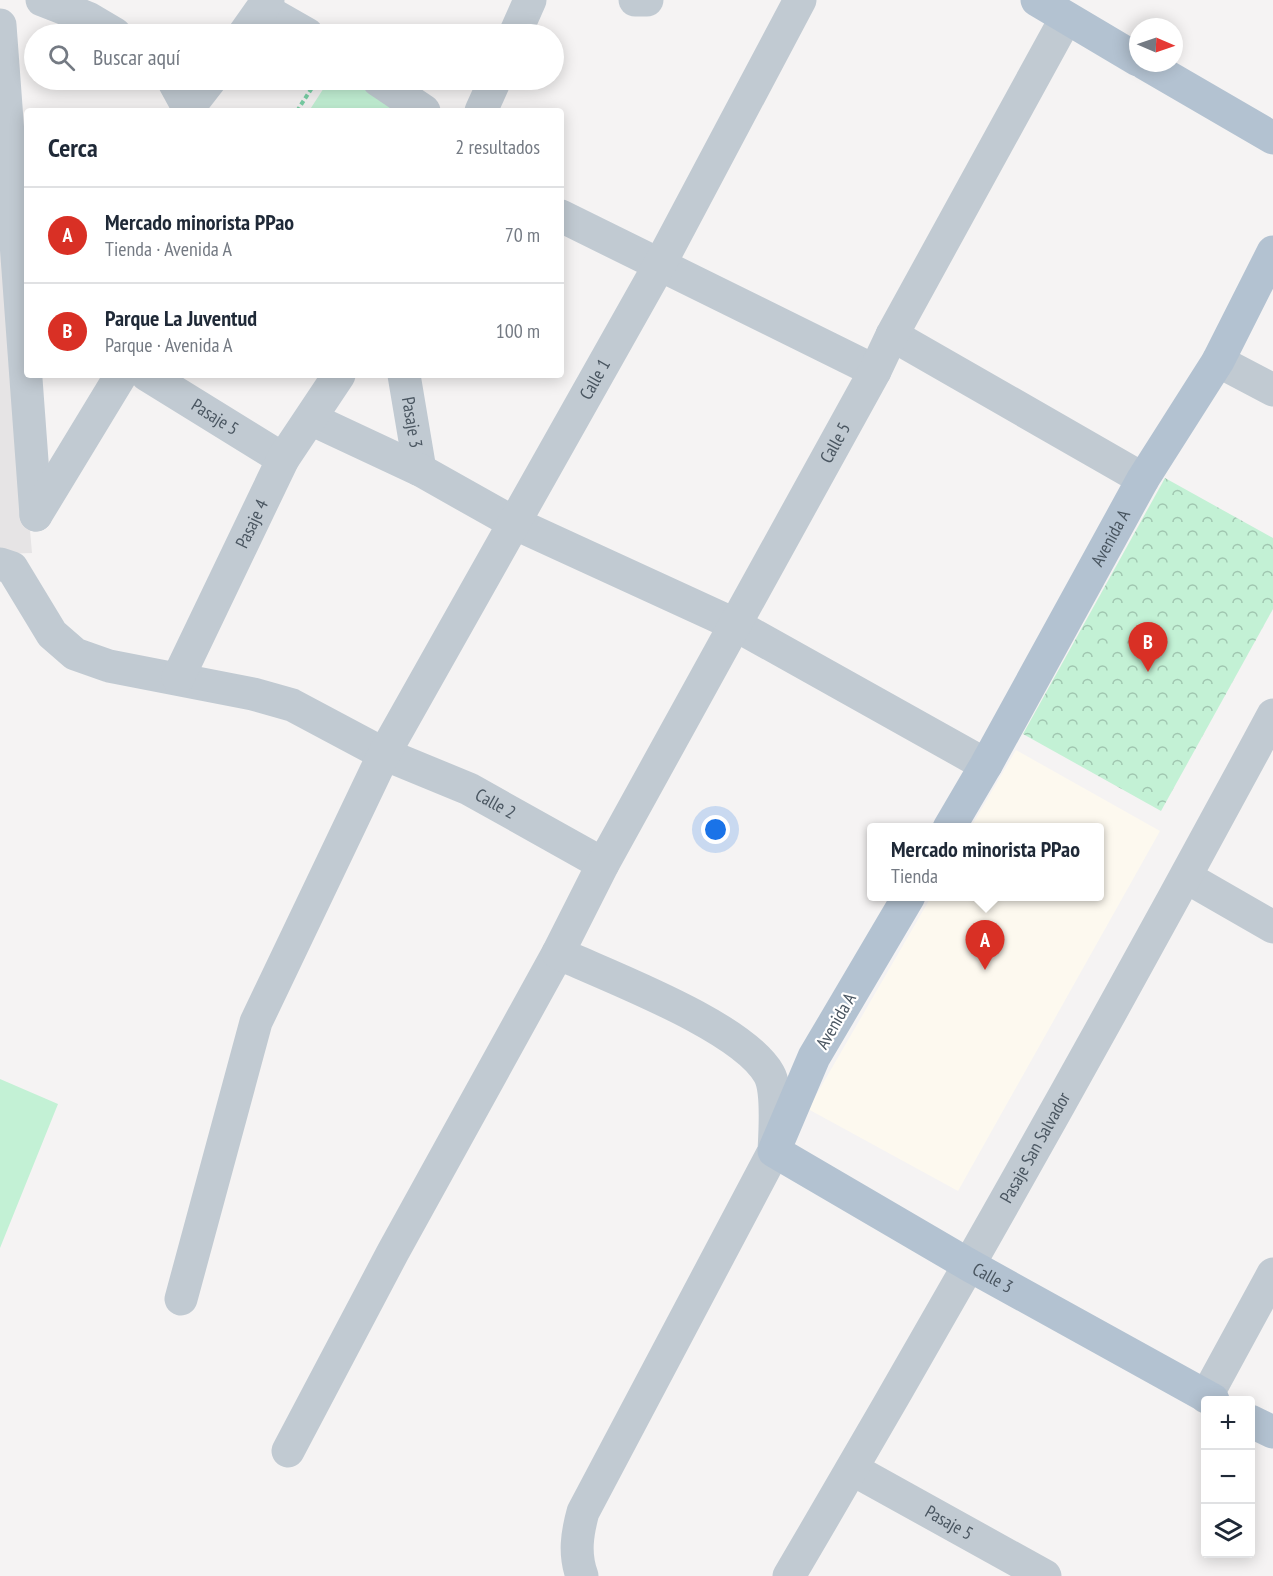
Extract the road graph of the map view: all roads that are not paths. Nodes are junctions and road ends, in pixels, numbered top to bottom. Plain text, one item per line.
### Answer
1 (42, 0) edge
2 (530, 0) edge
3 (635, 0) edge
4 (647, 0) edge
5 (800, 0) edge
6 (1037, 0) edge
7 (266, 4) edge
8 (1066, 18) junction
9 (98, 24) edge
10 (251, 24) edge
11 (293, 24) edge
12 (519, 24) edge
13 (0, 26) edge
14 (1129, 55) edge
15 (1159, 72) edge
16 (179, 90) edge
17 (203, 90) edge
18 (393, 90) edge
19 (490, 90) edge
20 (188, 108) edge
21 (190, 108) edge
22 (420, 108) edge
23 (482, 108) edge
24 (1273, 138) edge
25 (564, 217) edge
26 (1273, 252) edge
27 (660, 264) junction
28 (892, 336) junction
29 (24, 352) edge
30 (1218, 361) junction
31 (875, 372) junction
32 (26, 378) edge
33 (119, 378) edge
34 (152, 378) edge
35 (337, 378) edge
36 (405, 378) edge
37 (1273, 390) edge
38 (311, 419) junction
39 (283, 459) junction
40 (420, 470) junction
41 (1143, 479) junction
42 (514, 523) junction
43 (6, 566) edge
44 (735, 624) junction
45 (178, 678) junction
46 (1273, 715) edge
47 (384, 754) junction
48 (986, 765) junction
49 (952, 823) edge
50 (603, 864) junction
51 (1186, 877) junction
52 (907, 901) edge
53 (1273, 927) edge
54 (558, 953) junction
55 (774, 1151) junction
56 (969, 1265) junction
57 (1273, 1274) edge
58 (181, 1299) dead end
59 (1205, 1396) edge
60 (1212, 1396) edge
61 (1255, 1422) edge
62 (1273, 1432) edge
63 (288, 1451) dead end
64 (852, 1469) junction
65 (1025, 1571) edge
66 (582, 1576) edge
67 (789, 1576) edge

1 - 9 street
2 - 12 street
3 - 4 street
5 - 27 street, Calle 1
6 - 8 main road
7 - 10 street
7 - 11 street
8 - 14 main road
8 - 28 street, Calle 5
13 - 29 street
15 - 24 main road
16 - 20 street
17 - 21 street
18 - 22 street
19 - 23 street
25 - 27 street
26 - 30 main road, Avenida A
27 - 31 street
27 - 42 street, Calle 1
28 - 31 street, Calle 5
28 - 41 street
30 - 37 street
30 - 41 main road, Avenida A
31 - 44 street, Calle 5
32 - 33 street
34 - 39 street, Pasaje 5
35 - 38 street, Pasaje 4
36 - 40 street, Pasaje 3
38 - 39 street, Pasaje 4
38 - 40 street
39 - 45 street, Pasaje 4
40 - 42 street
41 - 48 main road, Avenida A
42 - 44 street
42 - 47 street, Calle 1
43 - 45 street, Calle 2
44 - 48 street
44 - 50 street, Calle 5
45 - 47 street, Calle 2
46 - 51 street, Pasaje San Salvador
47 - 50 street, Calle 2
47 - 58 street, Calle 1
48 - 49 main road, Avenida A
50 - 54 street, Calle 5
51 - 53 street
51 - 56 street, Pasaje San Salvador
52 - 55 main road, Avenida A
54 - 55 street
54 - 63 street, Calle 5
55 - 56 main road, Calle 3
55 - 66 street
56 - 59 main road, Calle 3
56 - 64 street, Pasaje San Salvador
57 - 60 street
61 - 62 main road
64 - 65 street, Pasaje 5
64 - 67 street, Pasaje San Salvador

